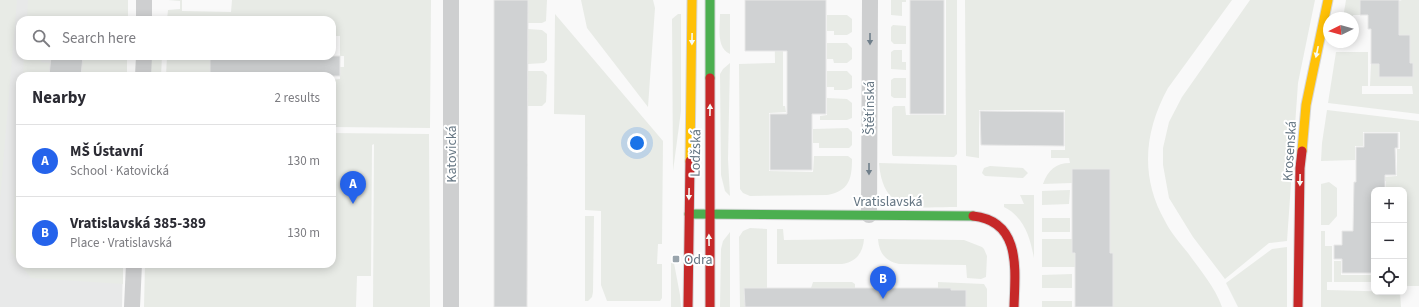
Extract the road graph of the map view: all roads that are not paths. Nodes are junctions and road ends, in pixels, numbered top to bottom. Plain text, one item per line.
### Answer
1 (144, 0) edge
2 (451, 0) edge
3 (692, 0) edge
4 (710, 0) edge
5 (870, 0) edge
6 (1328, 0) edge
7 (144, 16) edge
8 (144, 60) edge
9 (143, 72) edge
10 (689, 214) junction
11 (709, 214) junction
12 (869, 215) junction
13 (134, 268) edge
14 (132, 307) edge
15 (451, 307) edge
16 (688, 307) edge
17 (710, 307) edge
18 (1014, 307) edge
19 (1298, 307) edge

1 - 7 street
2 - 15 street, Katovická
3 -> 10 street, Lodžská
11 -> 4 street, Lodžská
5 -> 12 street, Štětínská
6 -> 19 street, Krosenská
8 - 9 street
10 - 11 street, Vratislavská
10 - 16 street, Lodžská
11 - 12 street, Vratislavská
17 -> 11 street, Lodžská
12 - 18 street, Vratislavská
13 - 14 street

